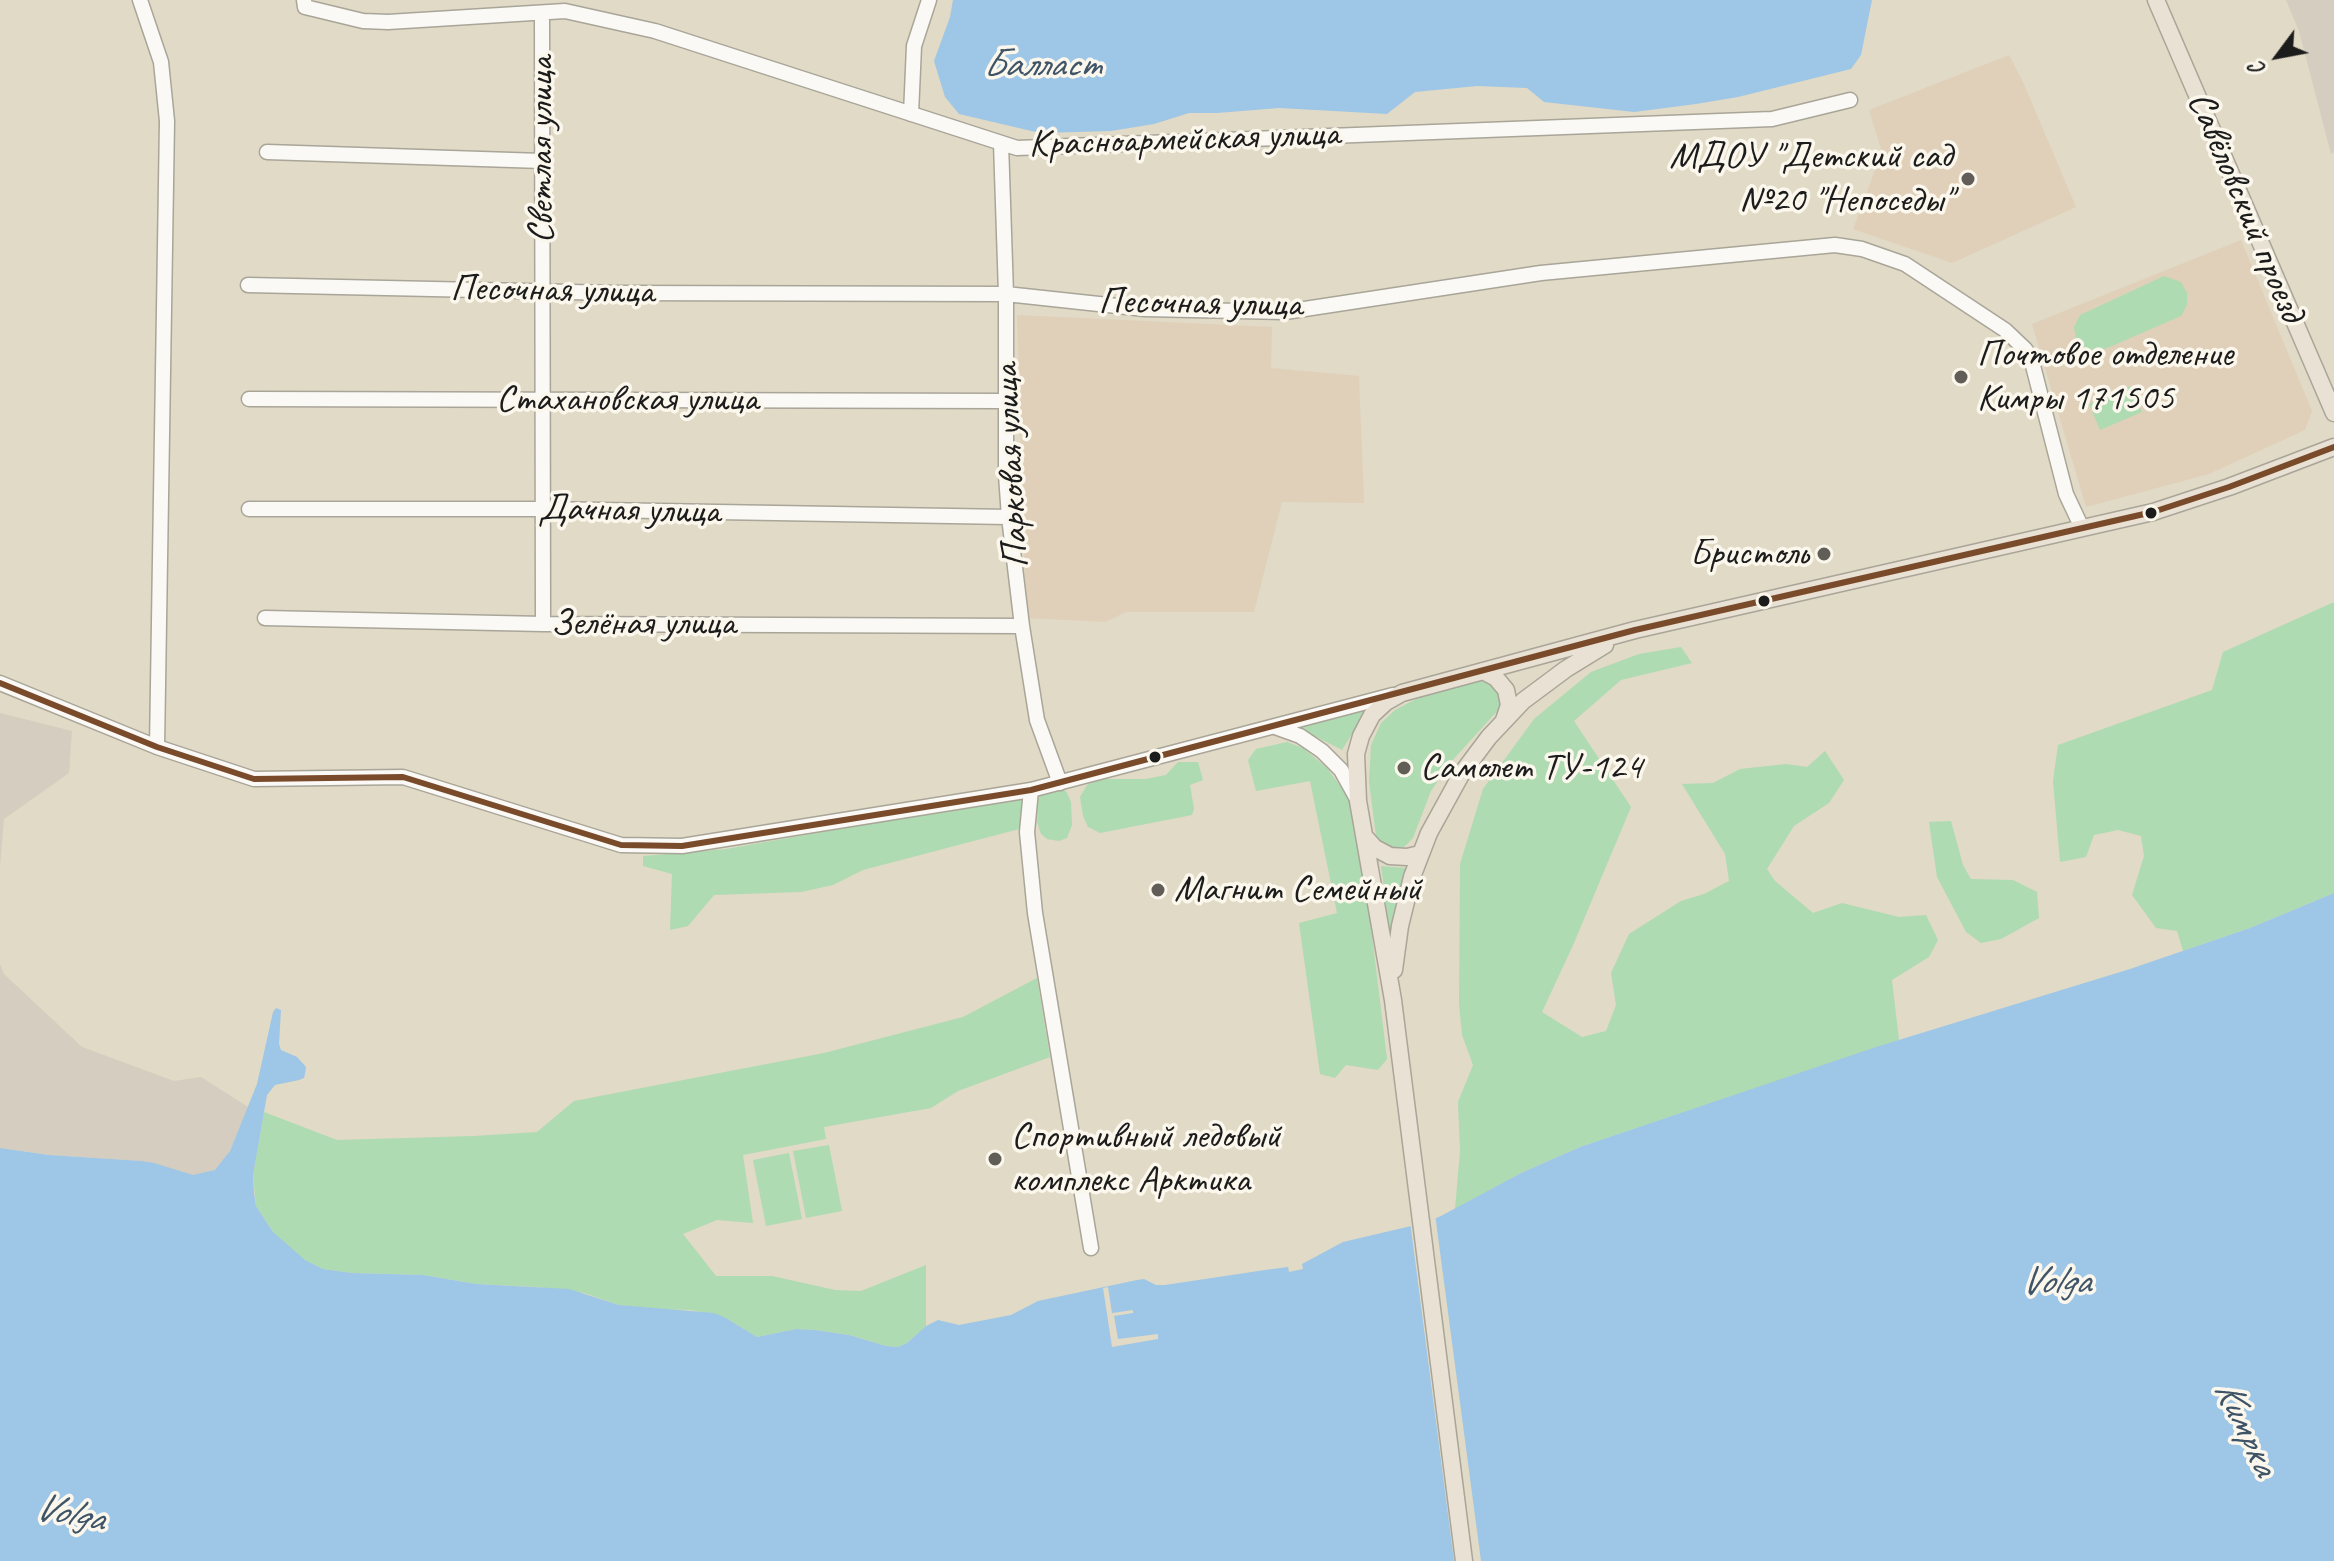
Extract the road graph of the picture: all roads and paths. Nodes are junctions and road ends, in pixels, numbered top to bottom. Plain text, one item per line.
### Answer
1 (140, 0) edge
2 (304, 0) edge
3 (929, 0) edge
4 (2156, 0) edge
5 (542, 13) junction
6 (1850, 100) dead end
7 (911, 114) junction
8 (1001, 143) junction
9 (267, 152) dead end
10 (542, 161) junction
11 (248, 285) dead end
12 (542, 292) junction
13 (1006, 294) junction
14 (249, 399) dead end
15 (542, 400) junction
16 (1006, 401) junction
17 (2334, 413) edge
18 (2334, 447) edge
19 (249, 509) dead end
20 (542, 509) junction
21 (1009, 517) junction
22 (2082, 528) junction
23 (265, 618) dead end
24 (543, 624) junction
25 (1022, 626) junction
26 (1635, 630) junction
27 (1483, 671) junction
28 (0, 683) edge
29 (1402, 693) junction
30 (1504, 720) junction
31 (1275, 726) junction
32 (157, 747) junction
33 (1060, 783) junction
34 (1031, 790) junction
35 (1358, 801) junction
36 (1366, 838) junction
37 (1420, 854) junction
38 (1393, 1000) junction
39 (1091, 1248) dead end
40 (1464, 1561) edge

1 - 32 street
2 - 5 street, Красноармейская улица
3 - 7 street
4 - 17 main road, Савёловский проезд
5 - 7 street, Красноармейская улица
5 - 10 street, Светлая улица
6 - 8 street, Красноармейская улица
7 - 8 street, Красноармейская улица
8 - 13 street, Парковая улица
9 - 10 street
10 - 12 street, Светлая улица
11 - 12 street, Песочная улица
12 - 13 street, Песочная улица
12 - 15 street, Светлая улица
13 - 16 street, Парковая улица
13 - 22 street, Песочная улица
14 - 15 street, Стахановская улица
15 - 16 street, Стахановская улица
15 - 20 street, Светлая улица
16 - 21 street, Парковая улица
18 - 22 main road
19 - 20 street, Дачная улица
20 - 21 street, Дачная улица
20 - 24 street, Светлая улица
21 - 25 street, Парковая улица
22 - 26 main road
23 - 24 street, Зелёная улица
24 - 25 street, Зелёная улица
25 - 33 street, Парковая улица
26 - 27 main road
26 - 30 main road
27 - 29 main road
27 - 30 main road
28 - 32 street
29 - 31 street
29 - 35 main road
30 - 37 main road
31 - 33 street
31 - 35 street
32 - 34 street
33 - 34 street
34 - 39 street
35 - 36 main road
36 - 37 main road
36 - 38 main road
37 - 38 main road
38 - 40 main road

